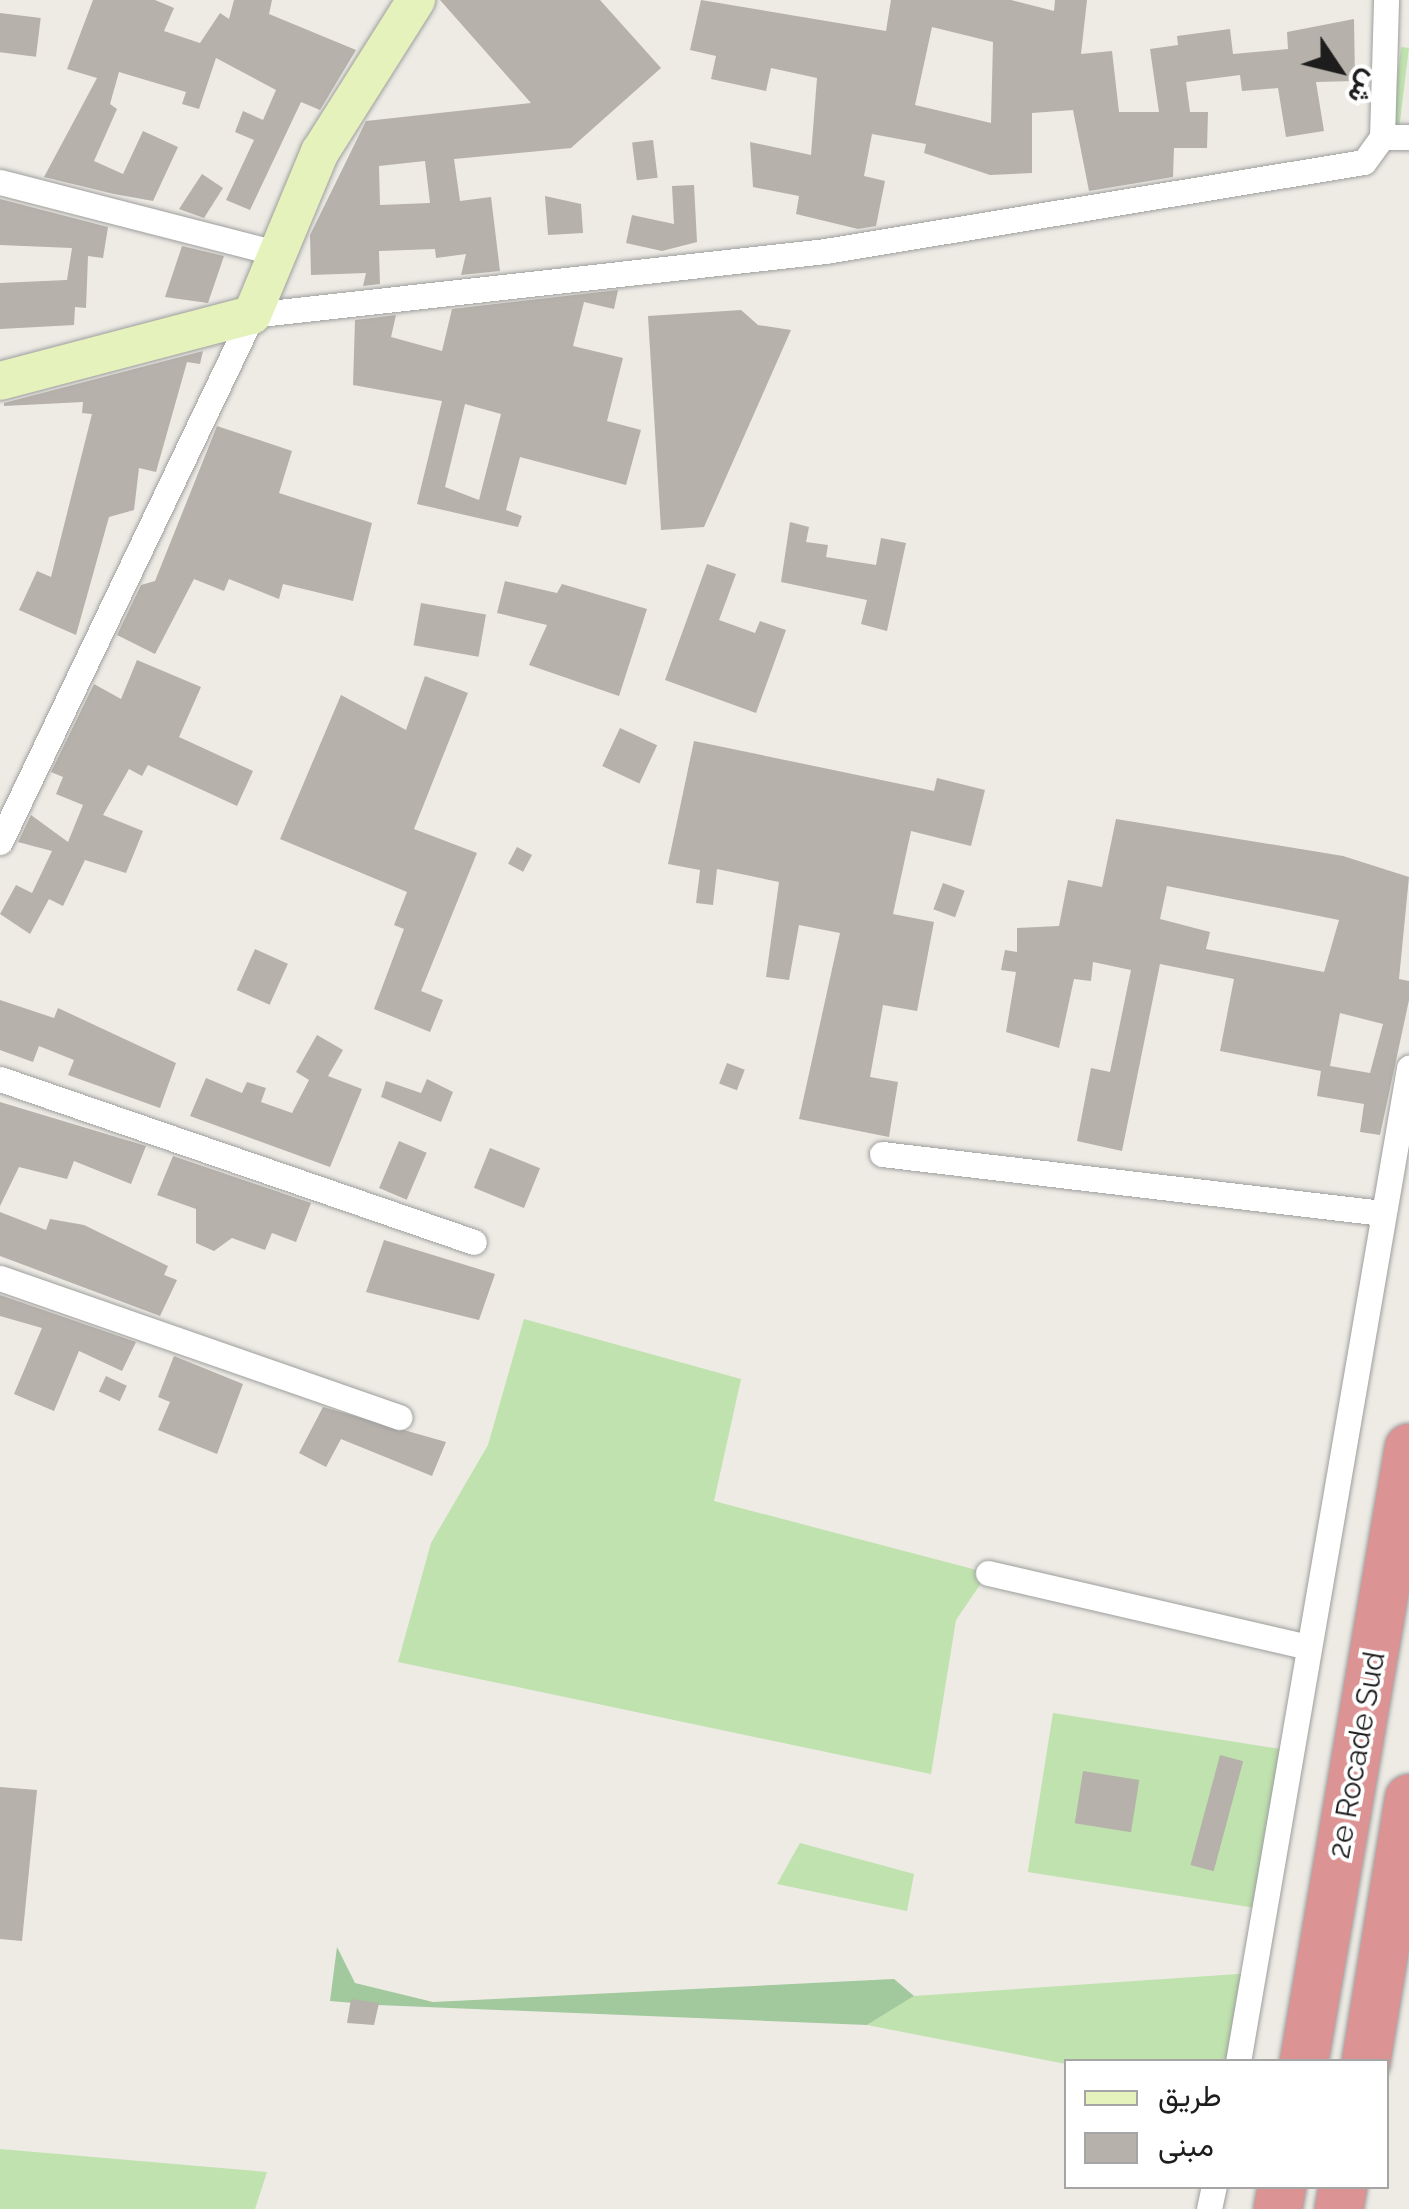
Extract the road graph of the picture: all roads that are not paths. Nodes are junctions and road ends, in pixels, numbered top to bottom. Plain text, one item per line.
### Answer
1 (416, 0) edge
2 (1386, 0) edge
3 (1382, 136) junction
4 (1409, 136) edge
5 (0, 182) edge
6 (276, 253) junction
7 (252, 314) junction
8 (0, 381) edge
9 (0, 842) edge
10 (1409, 1068) edge
11 (0, 1079) edge
12 (882, 1154) dead end
13 (1382, 1213) junction
14 (474, 1242) dead end
15 (0, 1278) edge
16 (400, 1417) dead end
17 (1409, 1448) edge
18 (988, 1573) dead end
19 (1309, 1646) junction
20 (1409, 1798) edge
21 (1239, 2059) edge
22 (1305, 2059) edge
23 (1366, 2059) edge

1 - 6 street
2 - 3 street
3 - 4 street
3 - 7 street
5 - 6 street
6 - 7 street
7 - 8 street
7 - 9 street
10 - 13 street
11 - 14 street
12 - 13 street
13 - 19 street
15 - 16 street
17 - 22 highway, 2e Rocade Sud
18 - 19 street
19 - 21 street
20 - 23 highway, 2e Rocade Sud

